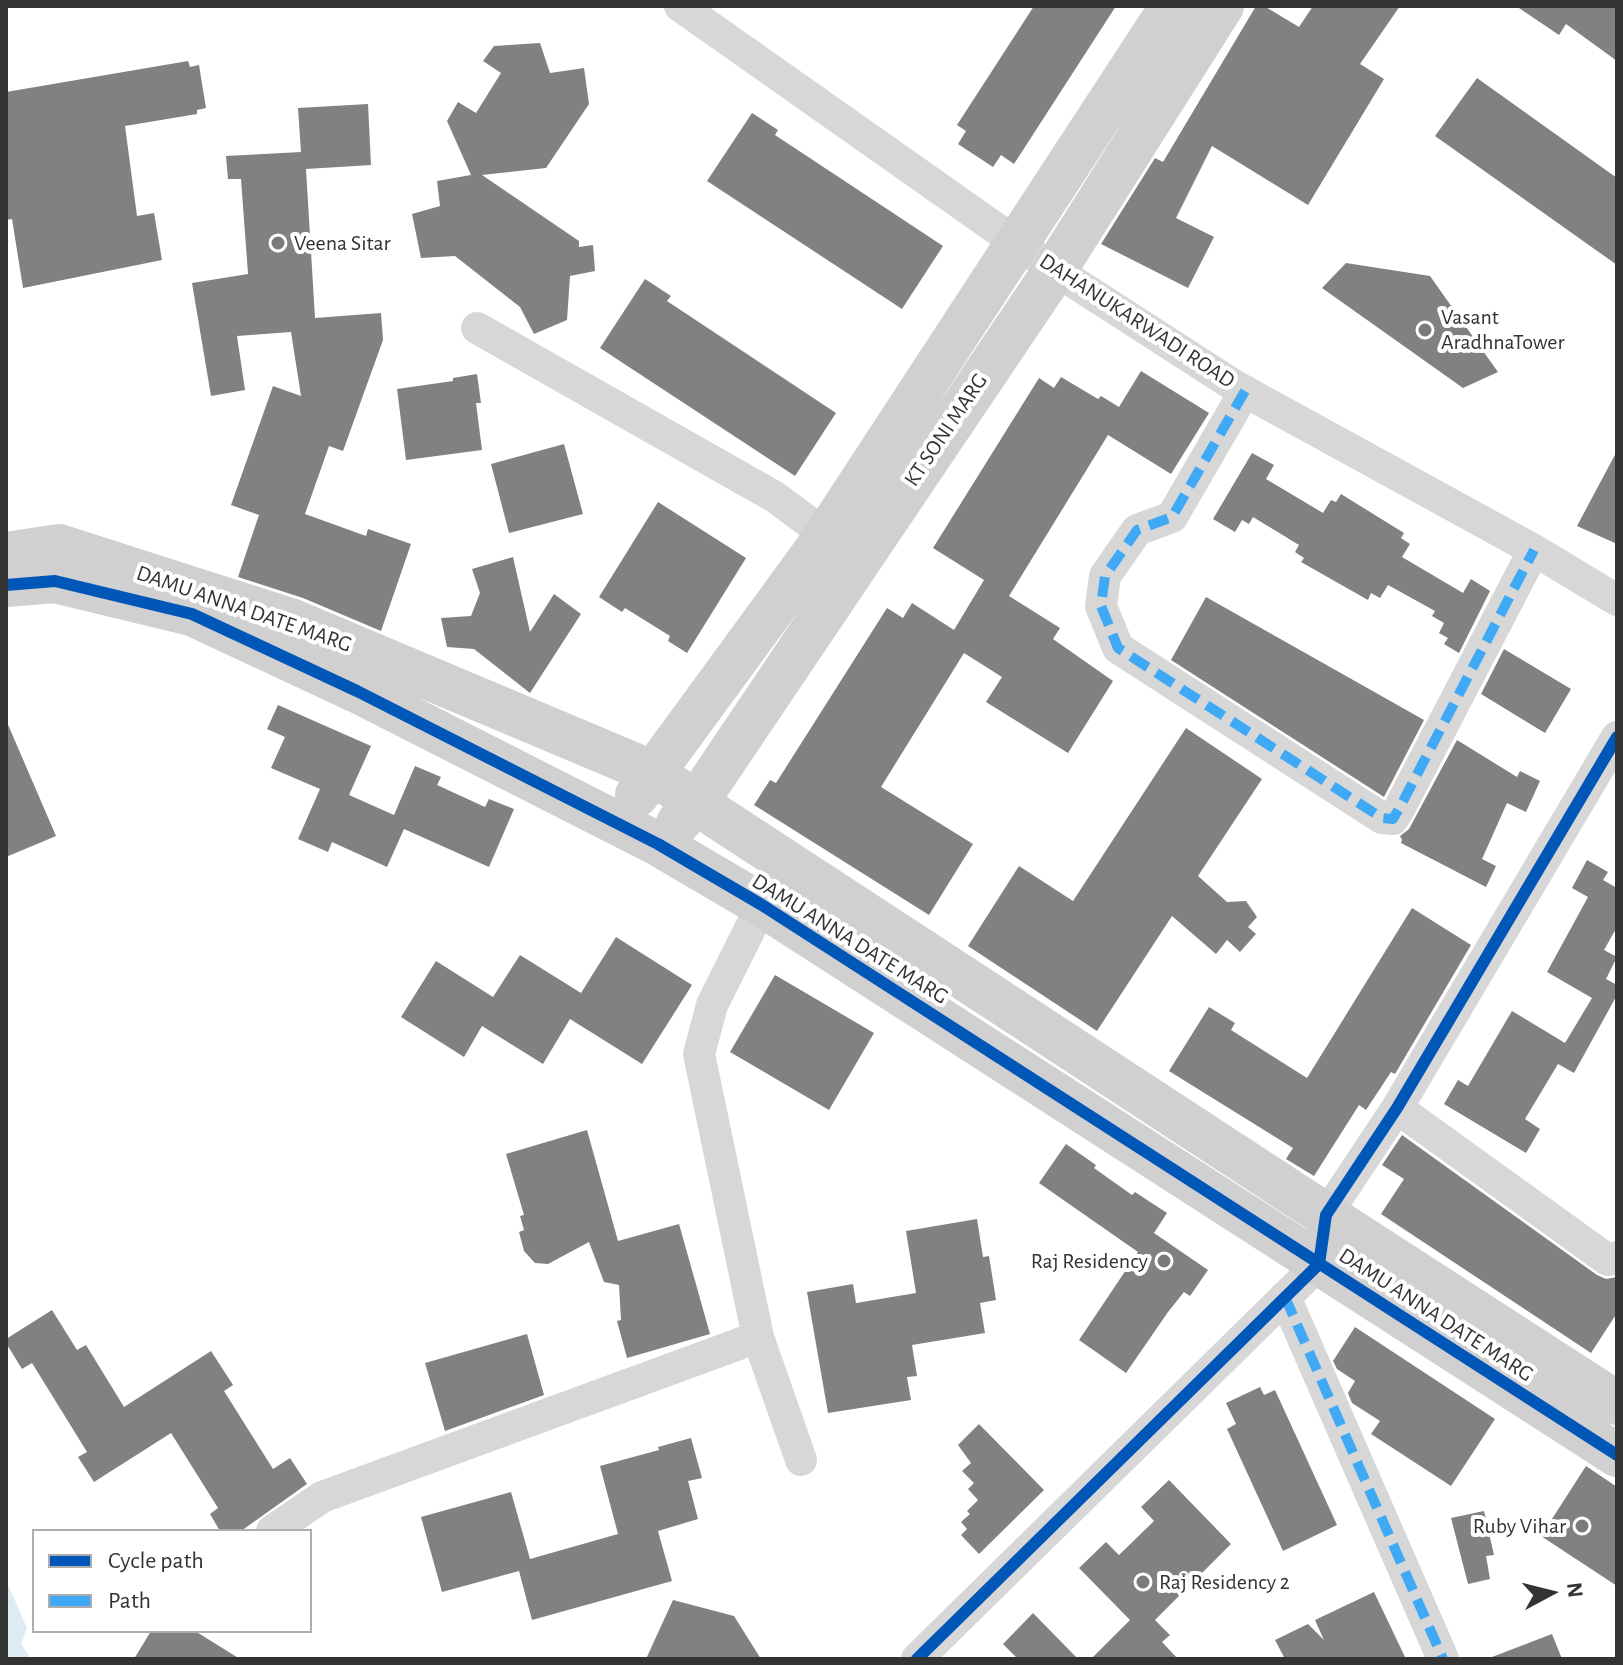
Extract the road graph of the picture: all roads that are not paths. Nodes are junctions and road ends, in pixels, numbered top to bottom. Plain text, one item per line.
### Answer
1 (680, 6) edge
2 (1172, 6) edge
3 (1222, 6) edge
4 (1016, 243) junction
5 (1055, 270) junction
6 (477, 328) dead end
7 (1245, 391) junction
8 (826, 535) junction
9 (1534, 550) junction
10 (6, 554) edge
11 (6, 585) edge
12 (1617, 600) edge
13 (1617, 737) edge
14 (654, 773) junction
15 (696, 803) junction
16 (616, 823) junction
17 (658, 844) junction
18 (762, 905) junction
19 (1397, 1108) junction
20 (1326, 1215) junction
21 (1617, 1257) edge
22 (1319, 1264) junction
23 (1285, 1297) junction
24 (758, 1337) junction
25 (1617, 1403) edge
26 (1617, 1455) edge
27 (801, 1460) dead end
28 (275, 1529) edge
29 (917, 1659) edge
30 (1443, 1659) edge

1 - 4 street, DAHANUKARWADI ROAD
2 - 4 street, KT SONI MARG
3 - 5 street, KT SONI MARG
4 - 5 street, DAHANUKARWADI ROAD
4 - 8 street, KT SONI MARG
5 - 7 street, DAHANUKARWADI ROAD
5 - 15 street, KT SONI MARG
6 - 8 street
7 - 9 street, DAHANUKARWADI ROAD
7 - 9 street
8 - 14 street, KT SONI MARG
9 - 12 street, DAHANUKARWADI ROAD
10 - 14 street, DAMU ANNA DATE MARG
11 - 16 street, DAMU ANNA DATE MARG
13 - 19 street
14 - 15 street, DAMU ANNA DATE MARG
14 - 16 street, KT SONI MARG
15 - 17 street, KT SONI MARG
15 - 20 street, DAMU ANNA DATE MARG
16 - 17 street, DAMU ANNA DATE MARG
17 - 18 street, DAMU ANNA DATE MARG
18 - 22 street, DAMU ANNA DATE MARG
18 - 24 street
19 - 20 street
19 - 21 street
20 - 22 street
20 - 25 street, DAMU ANNA DATE MARG
22 - 23 street
22 - 26 street, DAMU ANNA DATE MARG
23 - 29 street
23 - 30 street
24 - 27 street
24 - 28 street

